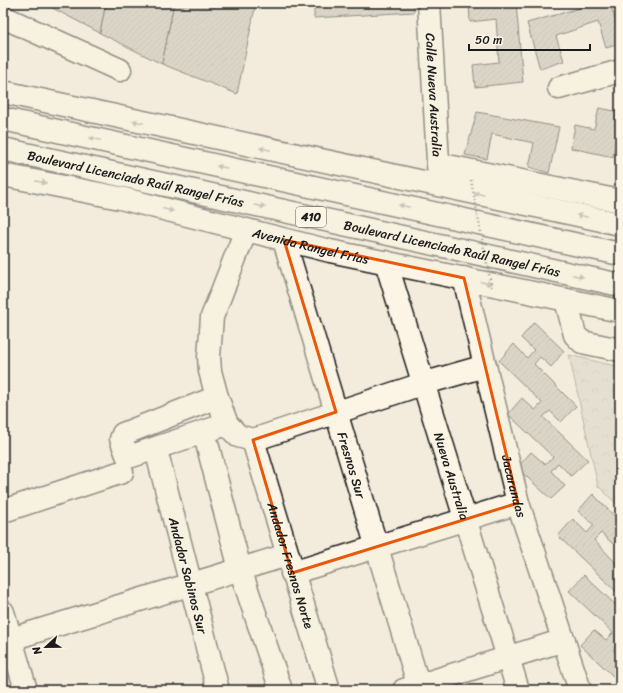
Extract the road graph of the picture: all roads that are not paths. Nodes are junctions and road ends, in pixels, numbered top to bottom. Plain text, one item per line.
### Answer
1 (430, 3) edge
2 (3, 17) edge
3 (120, 70) dead end
4 (620, 71) edge
5 (559, 88) dead end
6 (3, 92) edge
7 (3, 118) edge
8 (3, 149) edge
9 (303, 157) junction
10 (438, 164) junction
11 (3, 174) edge
12 (439, 186) junction
13 (620, 201) edge
14 (620, 224) edge
15 (246, 230) junction
16 (543, 237) junction
17 (284, 240) junction
18 (330, 251) junction
19 (620, 254) edge
20 (386, 262) junction
21 (521, 263) junction
22 (464, 278) junction
23 (620, 285) edge
24 (566, 300) junction
25 (620, 311) edge
26 (620, 350) edge
27 (485, 366) junction
28 (422, 384) junction
29 (217, 397) junction
30 (336, 412) junction
31 (227, 424) junction
32 (253, 440) junction
33 (208, 447) dead end
34 (159, 461) dead end
35 (122, 472) dead end
36 (518, 503) junction
37 (3, 511) edge
38 (465, 519) junction
39 (376, 547) junction
40 (290, 564) junction
41 (240, 569) junction
42 (191, 584) junction
43 (3, 612) edge
44 (11, 639) junction
45 (564, 640) junction
46 (508, 657) junction
47 (414, 688) edge
48 (26, 690) edge
49 (218, 690) edge
50 (281, 690) edge
51 (329, 690) edge
52 (518, 690) edge
53 (580, 690) edge

1 - 10 street, Calle Nueva Australia
2 - 3 street
4 - 5 street
9 -> 6 street
16 -> 7 street, 410
8 -> 21 street, Boulevard Licenciado Raúl Rangel Frías / 410
9 - 12 street
9 - 16 street
10 - 12 street, Calle Nueva Australia
10 - 13 street
11 -> 15 street, Avenida Rangel Frías
14 -> 12 street
15 - 17 street, Avenida Rangel Frías
15 - 29 street
16 - 19 street, 410
17 - 18 street, Avenida Rangel Frías
17 - 30 street, Fresnos Sur
18 - 20 street, Avenida Rangel Frías
18 - 21 street
20 - 22 street, Avenida Rangel Frías
20 - 28 street, Nueva Australia
21 -> 23 street, Boulevard Licenciado Raúl Rangel Frías / 410
22 -> 24 street, Avenida Rangel Frías
22 - 27 street, Jacarandas
24 - 25 street, Avenida Rangel Frías
24 - 26 street
27 - 28 street
27 - 36 street, Jacarandas
28 - 30 street
28 - 38 street, Nueva Australia
29 - 31 street
29 - 31 street
30 - 32 street
30 - 39 street, Fresnos Sur
31 - 32 street
32 - 40 street, Andador Fresnos Norte
33 - 41 street
34 - 42 street, Andador Sabinos Sur
35 - 37 street
36 - 38 street
36 - 45 street, Jacarandas
38 - 39 street
38 - 46 street, Nueva Australia
39 - 40 street
39 - 47 street, Fresnos Sur
40 - 41 street
40 - 51 street, Andador Fresnos Norte
41 - 42 street
41 - 50 street
42 - 44 street
42 - 49 street, Andador Sabinos Sur
43 - 44 street
44 - 48 street
45 - 46 street
45 - 53 street, Jacarandas
46 - 47 street
46 - 52 street, Nueva Australia

